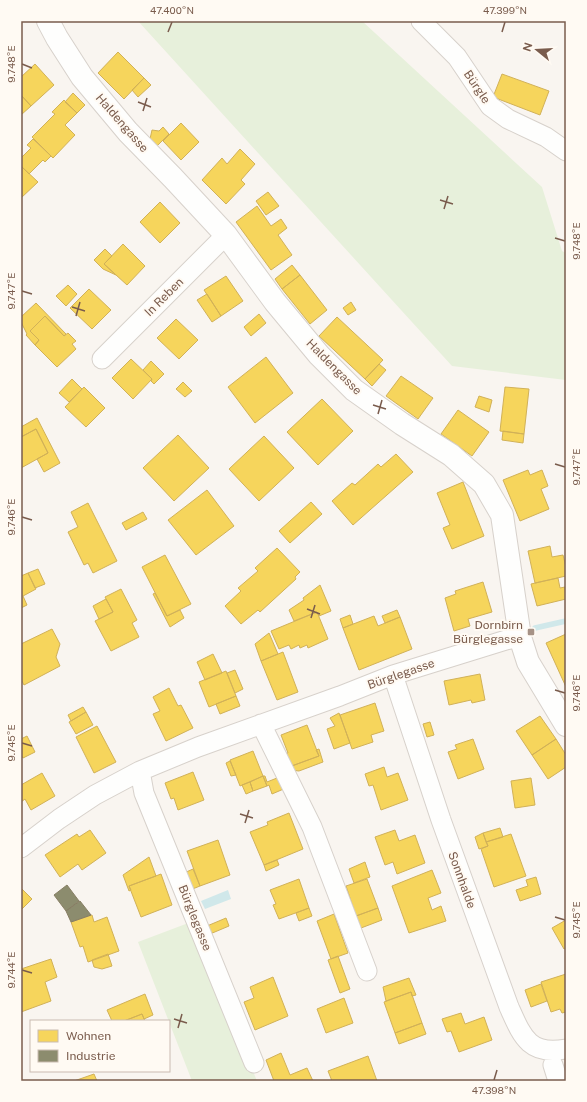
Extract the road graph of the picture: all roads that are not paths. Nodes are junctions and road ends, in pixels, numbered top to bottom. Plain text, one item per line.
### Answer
1 (48, 21) edge
2 (421, 21) edge
3 (566, 151) edge
4 (226, 235) junction
5 (102, 359) dead end
6 (520, 637) junction
7 (393, 675) junction
8 (262, 724) junction
9 (566, 725) edge
10 (140, 771) junction
11 (23, 842) edge
12 (367, 971) dead end
13 (566, 1049) edge
14 (254, 1063) dead end

1 - 4 street, Haldengasse
2 - 3 street, Bürgle
4 - 5 street, In Reben
4 - 6 street, Haldengasse
6 - 7 street, Bürglegasse
6 - 9 street, Haldengasse
7 - 8 street, Bürglegasse
7 - 13 street, Sonnhalde
8 - 10 street, Bürglegasse
8 - 12 street
10 - 11 street, Bürglegasse
10 - 14 street, Bürglegasse

